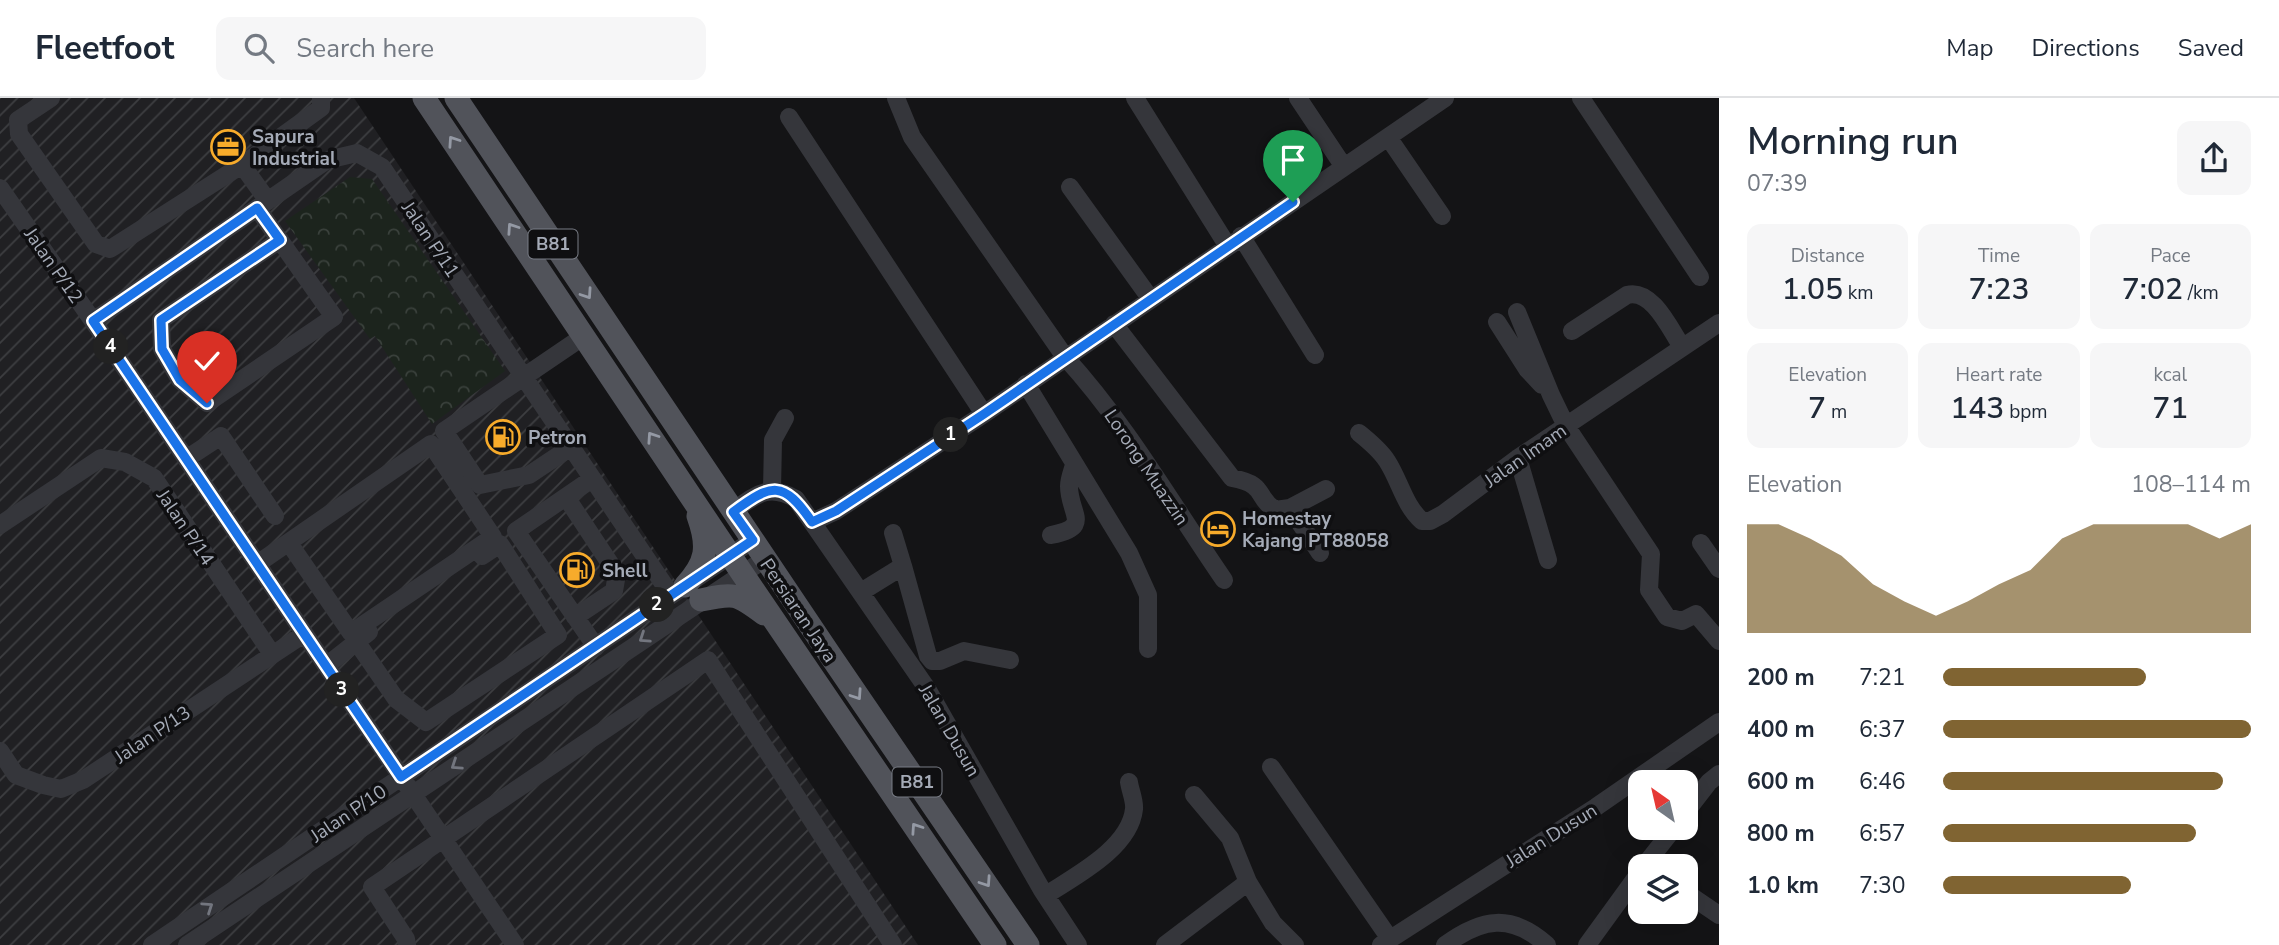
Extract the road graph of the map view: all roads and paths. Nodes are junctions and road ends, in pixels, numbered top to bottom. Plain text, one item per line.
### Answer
1 (51, 98) edge
2 (321, 98) edge
3 (424, 98) edge
4 (456, 98) edge
5 (896, 98) edge
6 (1135, 98) edge
7 (1298, 98) edge
8 (1445, 98) edge
9 (1581, 98) edge
10 (789, 117) dead end
11 (1388, 137) junction
12 (242, 166) junction
13 (1344, 167) junction
14 (1070, 187) dead end
15 (0, 188) edge
16 (262, 205) junction
17 (1442, 216) dead end
18 (280, 240) junction
19 (1234, 241) junction
20 (1700, 277) dead end
21 (1150, 298) junction
22 (1517, 312) dead end
23 (93, 321) junction
24 (1497, 322) dead end
25 (1719, 323) edge
26 (1114, 324) junction
27 (1572, 331) dead end
28 (584, 336) junction
29 (1682, 347) junction
30 (1315, 355) dead end
31 (1065, 358) junction
32 (524, 377) junction
33 (1026, 384) junction
34 (1551, 395) junction
35 (984, 414) junction
36 (785, 418) dead end
37 (1566, 426) junction
38 (1359, 433) dead end
39 (571, 447) junction
40 (1518, 458) junction
41 (186, 459) junction
42 (1074, 465) junction
43 (593, 479) junction
44 (772, 489) junction
45 (1326, 489) dead end
46 (690, 494) junction
47 (566, 497) junction
48 (1290, 508) junction
49 (733, 512) junction
50 (275, 516) dead end
51 (812, 522) junction
52 (0, 525) edge
53 (893, 533) dead end
54 (1051, 535) dead end
55 (289, 543) junction
56 (1701, 543) dead end
57 (759, 550) junction
58 (1320, 553) dead end
59 (1548, 560) dead end
60 (257, 564) junction
61 (736, 564) junction
62 (903, 566) junction
63 (1719, 569) edge
64 (1224, 580) dead end
65 (861, 592) junction
66 (686, 594) junction
67 (575, 617) junction
68 (778, 625) junction
69 (304, 634) junction
70 (356, 640) junction
71 (1719, 641) edge
72 (596, 647) junction
73 (1148, 649) dead end
74 (272, 654) junction
75 (1010, 660) dead end
76 (326, 666) junction
77 (1719, 722) edge
78 (0, 751) edge
79 (1271, 767) dead end
80 (1719, 774) edge
81 (401, 777) junction
82 (1129, 782) dead end
83 (412, 795) junction
84 (1194, 795) dead end
85 (1698, 796) edge
86 (442, 840) junction
87 (1665, 840) edge
88 (1654, 854) edge
89 (1248, 881) junction
90 (1628, 889) edge
91 (1046, 895) junction
92 (1698, 901) edge
93 (1719, 915) edge
94 (1386, 942) edge
95 (191, 944) edge
96 (152, 945) edge
97 (407, 945) edge
98 (515, 945) edge
99 (893, 945) edge
100 (995, 945) edge
101 (1028, 945) edge
102 (1078, 945) edge
103 (1165, 945) edge
104 (1295, 945) edge
105 (1445, 945) edge
106 (1546, 945) edge
107 (1587, 945) edge

1 - 12 street
2 - 12 street
28 -> 3 main road, Persiaran Jaya / B81
4 -> 49 main road, Persiaran Jaya / B81
5 - 31 street, Lorong Muazzin
6 - 19 street
7 - 13 street
8 - 11 street
9 - 20 street
10 - 35 street
11 - 13 street
11 - 17 street
12 - 16 street
13 - 19 street
14 - 21 street
15 - 23 street, Jalan P/12
16 - 18 street
16 - 23 street, Jalan P/11
16 - 32 street, Jalan P/11
18 - 18 street
19 - 21 street
19 - 30 street
21 - 26 street
22 - 34 street
23 - 41 street, Jalan P/12
24 - 34 street
25 - 29 street, Jalan Imam
26 - 31 street
26 - 48 street
27 - 29 street
28 - 32 street
46 -> 28 main road, Persiaran Jaya / B81
29 - 37 street, Jalan Imam
31 - 33 street
31 - 64 street, Lorong Muazzin
32 - 39 street, Jalan P/11
32 - 39 street
33 - 35 street
33 - 42 street
34 - 37 street
35 - 51 street
36 - 44 street
37 - 40 street, Jalan Imam
37 - 71 street
38 - 40 street, Jalan Imam
39 - 43 street, Jalan P/11
40 - 59 street
41 - 50 street
41 - 60 street, Jalan P/12
42 - 54 street
42 - 73 street
43 - 47 street
43 - 66 street, Jalan P/11
44 - 49 street
44 - 51 street, Jalan Dusun
45 - 48 street
46 - 61 main road, Persiaran Jaya / B81
46 - 66 main road
47 - 67 street
47 - 67 street
48 - 58 street
49 - 57 main road, Persiaran Jaya / B81
51 - 65 street, Jalan Dusun
52 - 74 street, Jalan P/14
53 - 62 street
55 - 55 street
55 - 60 street
56 - 63 street
57 - 61 street, Jalan P/10
57 -> 101 main road, Persiaran Jaya / B81
60 - 69 street, Jalan P/12
61 - 66 street, Jalan P/10
61 - 68 main road, Persiaran Jaya / B81
62 - 65 street
62 - 75 street
65 - 91 street, Jalan Dusun
66 - 68 main road
66 - 72 street, Jalan P/10
66 -> 83 street, Jalan P/10
67 - 72 street
100 -> 68 main road, Persiaran Jaya / B81
69 - 74 street, Jalan P/13
69 - 76 street, Jalan P/12
70 - 70 street
70 - 76 street
72 - 81 street, Jalan P/10
74 - 78 street, Jalan P/13
76 - 81 street, Jalan P/12
77 - 94 street, Jalan Dusun
79 - 94 street
80 - 85 street
81 - 83 street, Jalan P/12
96 -> 81 street, Jalan P/10
82 - 91 street
83 - 86 street, Jalan P/12
83 - 95 street, Jalan P/10
84 - 89 street
86 - 97 street
86 - 98 street, Jalan P/12
86 - 99 street
87 - 88 street
89 - 103 street
89 - 104 street
90 - 107 street
91 - 102 street, Jalan Dusun
92 - 93 street
105 - 106 street

